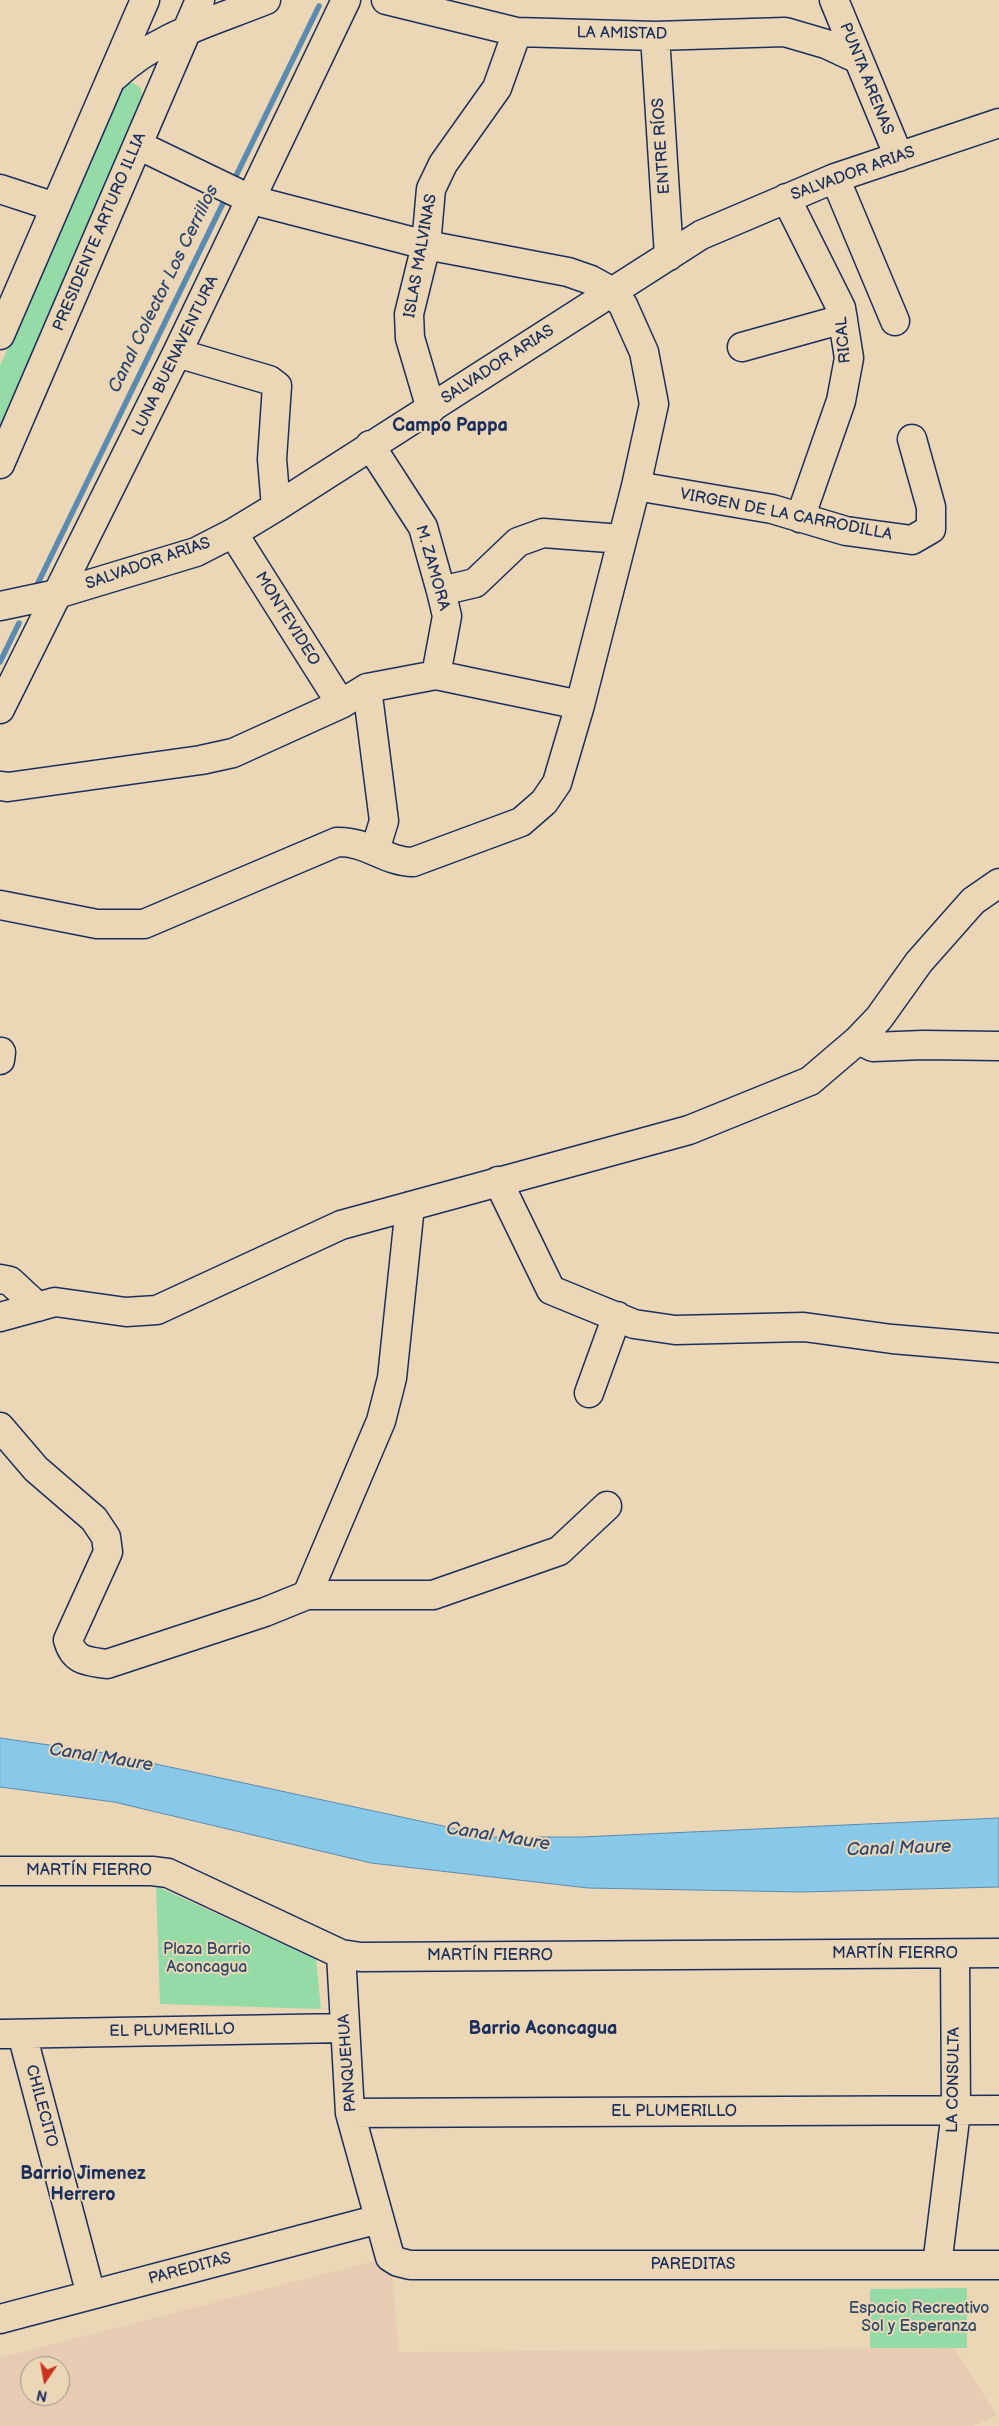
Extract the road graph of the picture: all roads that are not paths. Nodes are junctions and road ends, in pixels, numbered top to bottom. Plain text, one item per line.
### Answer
1 (146, 0) edge
2 (200, 0) edge
3 (266, 0) edge
4 (346, 0) edge
5 (386, 0) edge
6 (834, 0) edge
7 (186, 32) junction
8 (517, 32) junction
9 (656, 36) junction
10 (858, 59) junction
11 (109, 83) junction
12 (999, 122) edge
13 (138, 146) junction
14 (899, 157) junction
15 (835, 178) junction
16 (0, 189) edge
17 (248, 198) junction
18 (786, 198) junction
19 (55, 207) junction
20 (426, 245) junction
21 (669, 256) junction
22 (611, 291) junction
23 (843, 319) junction
24 (895, 321) dead end
25 (0, 335) edge
26 (742, 346) dead end
27 (177, 354) junction
28 (431, 409) junction
29 (912, 439) dead end
30 (370, 445) junction
31 (0, 464) edge
32 (636, 486) junction
33 (276, 507) junction
34 (800, 518) junction
35 (233, 533) junction
36 (622, 539) junction
37 (441, 591) junction
38 (57, 594) junction
39 (0, 606) edge
40 (436, 675) junction
41 (367, 688) junction
42 (341, 704) junction
43 (580, 705) junction
44 (0, 709) edge
45 (0, 786) edge
46 (375, 850) junction
47 (999, 883) edge
48 (0, 905) edge
49 (858, 1040) junction
50 (999, 1046) edge
51 (498, 1181) junction
52 (410, 1206) junction
53 (5, 1280) edge
54 (38, 1307) junction
55 (617, 1316) junction
56 (0, 1318) edge
57 (999, 1348) edge
58 (589, 1393) dead end
59 (0, 1427) edge
60 (607, 1506) dead end
61 (307, 1595) junction
62 (0, 1871) edge
63 (999, 1953) edge
64 (341, 1954) junction
65 (955, 1954) junction
66 (345, 2028) junction
67 (11, 2034) edge
68 (999, 2110) edge
69 (956, 2111) junction
70 (350, 2114) junction
71 (379, 2219) junction
72 (390, 2257) joint
73 (937, 2265) junction
74 (999, 2265) edge
75 (91, 2295) junction
76 (0, 2319) edge

1 - 7 street
1 - 11 street
2 - 7 street, PRESIDENTE ARTURO ILLIA
3 - 7 street
4 - 17 street, LUNA BUENAVENTURA
5 - 8 street, LA AMISTAD
6 - 10 street, PUNTA ARENAS
7 - 11 street
7 - 13 street, PRESIDENTE ARTURO ILLIA
8 - 9 street, LA AMISTAD
8 - 20 street, ISLAS MALVINAS
9 - 10 street, LA AMISTAD
9 - 21 street, ENTRE RÍOS
10 - 14 street, PUNTA ARENAS
11 - 19 street
12 - 14 street, SALVADOR ARIAS
13 - 17 street
13 - 31 street, PRESIDENTE ARTURO ILLIA
14 - 15 street, SALVADOR ARIAS
15 - 18 street, SALVADOR ARIAS
15 - 24 street
16 - 19 street
17 - 20 street
17 - 27 street, LUNA BUENAVENTURA
18 - 21 street, SALVADOR ARIAS
18 - 23 street, RICAL
19 - 25 street
20 - 22 street
20 - 28 street, ISLAS MALVINAS
21 - 22 street, SALVADOR ARIAS
22 - 28 street, SALVADOR ARIAS
22 - 32 street
23 - 26 street
23 - 34 street, RICAL
27 - 33 street
27 - 38 street, LUNA BUENAVENTURA
28 - 30 street, SALVADOR ARIAS
29 - 34 street, VIRGEN DE LA CARRODILLA
30 - 33 street, SALVADOR ARIAS
30 - 37 street, M. ZAMORA
32 - 34 street, VIRGEN DE LA CARRODILLA
32 - 36 street
33 - 35 street, SALVADOR ARIAS
35 - 38 street, SALVADOR ARIAS
35 - 42 street, MONTEVIDEO
36 - 37 street
36 - 43 street
37 - 40 street, M. ZAMORA
38 - 39 street, SALVADOR ARIAS
38 - 44 street, LUNA BUENAVENTURA
40 - 41 street
40 - 43 street
41 - 42 street
41 - 46 street
42 - 45 street
43 - 46 street
46 - 48 street
47 - 49 street
49 - 50 street
49 - 51 street
51 - 52 street
51 - 55 street
52 - 54 street
52 - 61 street
53 - 54 street
54 - 56 street
55 - 57 street
55 - 58 street
59 - 61 street
60 - 61 street
62 - 64 street, MARTÍN FIERRO
63 - 65 street, MARTÍN FIERRO
64 - 65 street, MARTÍN FIERRO
64 - 66 street, PANQUEHUA
65 - 69 street, LA CONSULTA
66 - 67 street, EL PLUMERILLO
66 - 70 street, PANQUEHUA
67 - 75 street, CHILECITO
68 - 69 street, EL PLUMERILLO
69 - 70 street, EL PLUMERILLO
69 - 73 street, LA CONSULTA
70 - 71 street, PANQUEHUA
71 - 72 street, PANQUEHUA
71 - 75 street, PAREDITAS
72 - 73 street, PAREDITAS
73 - 74 street, PAREDITAS
75 - 76 street, PAREDITAS

